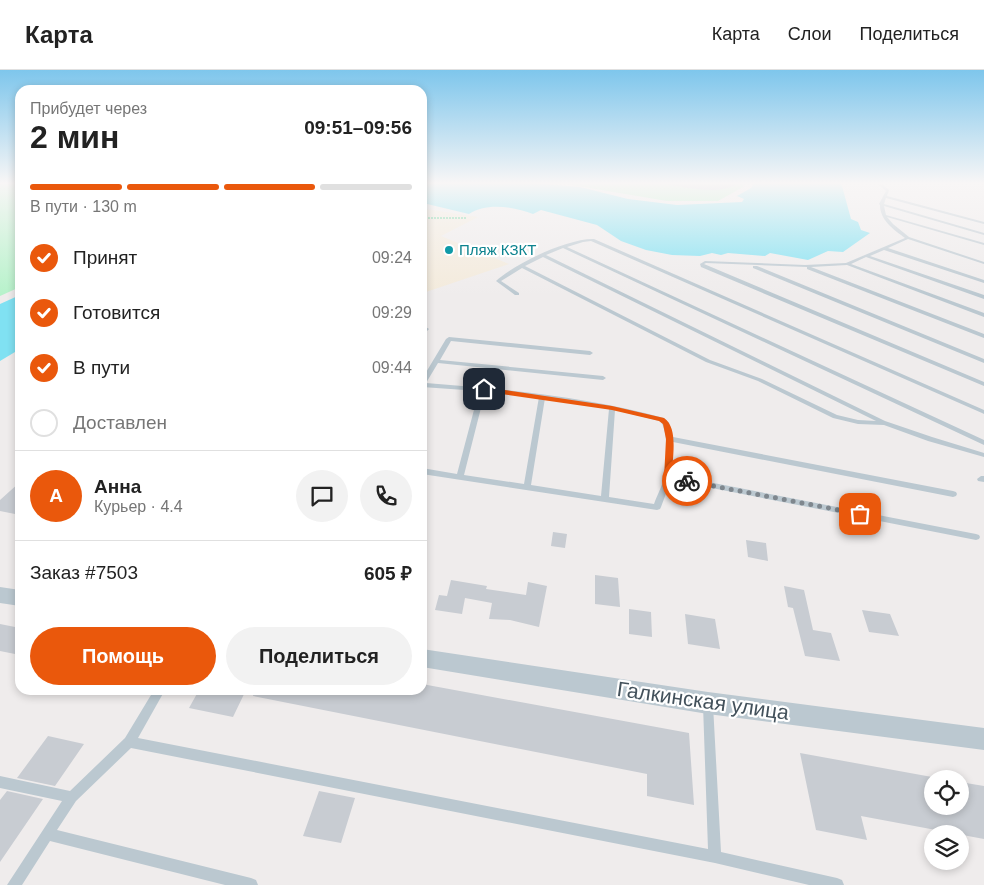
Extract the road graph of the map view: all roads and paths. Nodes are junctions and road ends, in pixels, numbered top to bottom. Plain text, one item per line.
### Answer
1 (887, 220) edge
2 (901, 220) edge
3 (936, 220) edge
4 (984, 234) edge
5 (908, 238) junction
6 (984, 244) edge
7 (564, 247) junction
8 (884, 248) junction
9 (544, 256) junction
10 (867, 256) junction
11 (984, 263) edge
12 (847, 264) junction
13 (750, 265) junction
14 (522, 266) junction
15 (806, 266) junction
16 (984, 282) edge
17 (517, 294) dead end
18 (984, 297) edge
19 (984, 315) edge
20 (984, 336) edge
21 (590, 353) dead end
22 (437, 361) junction
23 (984, 361) edge
24 (427, 377) edge
25 (603, 378) dead end
26 (984, 384) edge
27 (427, 385) edge
28 (484, 389) junction
29 (542, 397) junction
30 (612, 408) junction
31 (984, 412) edge
32 (885, 423) junction
33 (670, 439) junction
34 (984, 443) edge
35 (984, 455) edge
36 (427, 472) edge
37 (460, 476) junction
38 (668, 478) junction
39 (527, 486) junction
40 (954, 494) dead end
41 (605, 499) junction
42 (976, 537) dead end
43 (0, 595) edge
44 (15, 597) edge
45 (427, 659) edge
46 (157, 695) edge
47 (708, 703) junction
48 (984, 739) edge
49 (129, 742) junction
50 (0, 782) edge
51 (72, 797) junction
52 (48, 834) junction
53 (714, 857) junction
54 (14, 885) edge
55 (251, 885) edge
56 (837, 885) edge

1 - 5 lane
2 - 6 lane
3 - 4 lane
5 - 8 lane
5 - 11 lane
7 - 9 lane
7 - 31 lane
7 - 34 lane
8 - 10 lane
8 - 16 lane
9 - 14 lane
9 - 32 lane
10 - 12 lane
10 - 18 lane
12 - 15 lane
12 - 19 lane
13 - 15 lane
13 - 23 lane
13 - 26 lane
14 - 17 lane
14 - 32 lane
15 - 20 lane
21 - 22 lane
22 - 24 lane
22 - 25 lane
27 - 28 lane
28 - 29 lane
28 - 37 lane
29 - 30 lane
29 - 39 lane
30 - 33 lane
30 - 41 lane
32 - 35 lane
33 - 38 lane
33 - 40 lane
36 - 37 lane
37 - 39 lane
38 - 41 lane
38 - 42 lane
39 - 41 lane
43 - 44 street
45 - 47 street, Галкинская улица
46 - 49 lane
47 - 48 street, Галкинская улица
47 - 53 lane
49 - 51 lane
49 - 53 lane
50 - 51 lane
51 - 52 lane
52 - 54 lane
52 - 55 lane
53 - 56 lane

